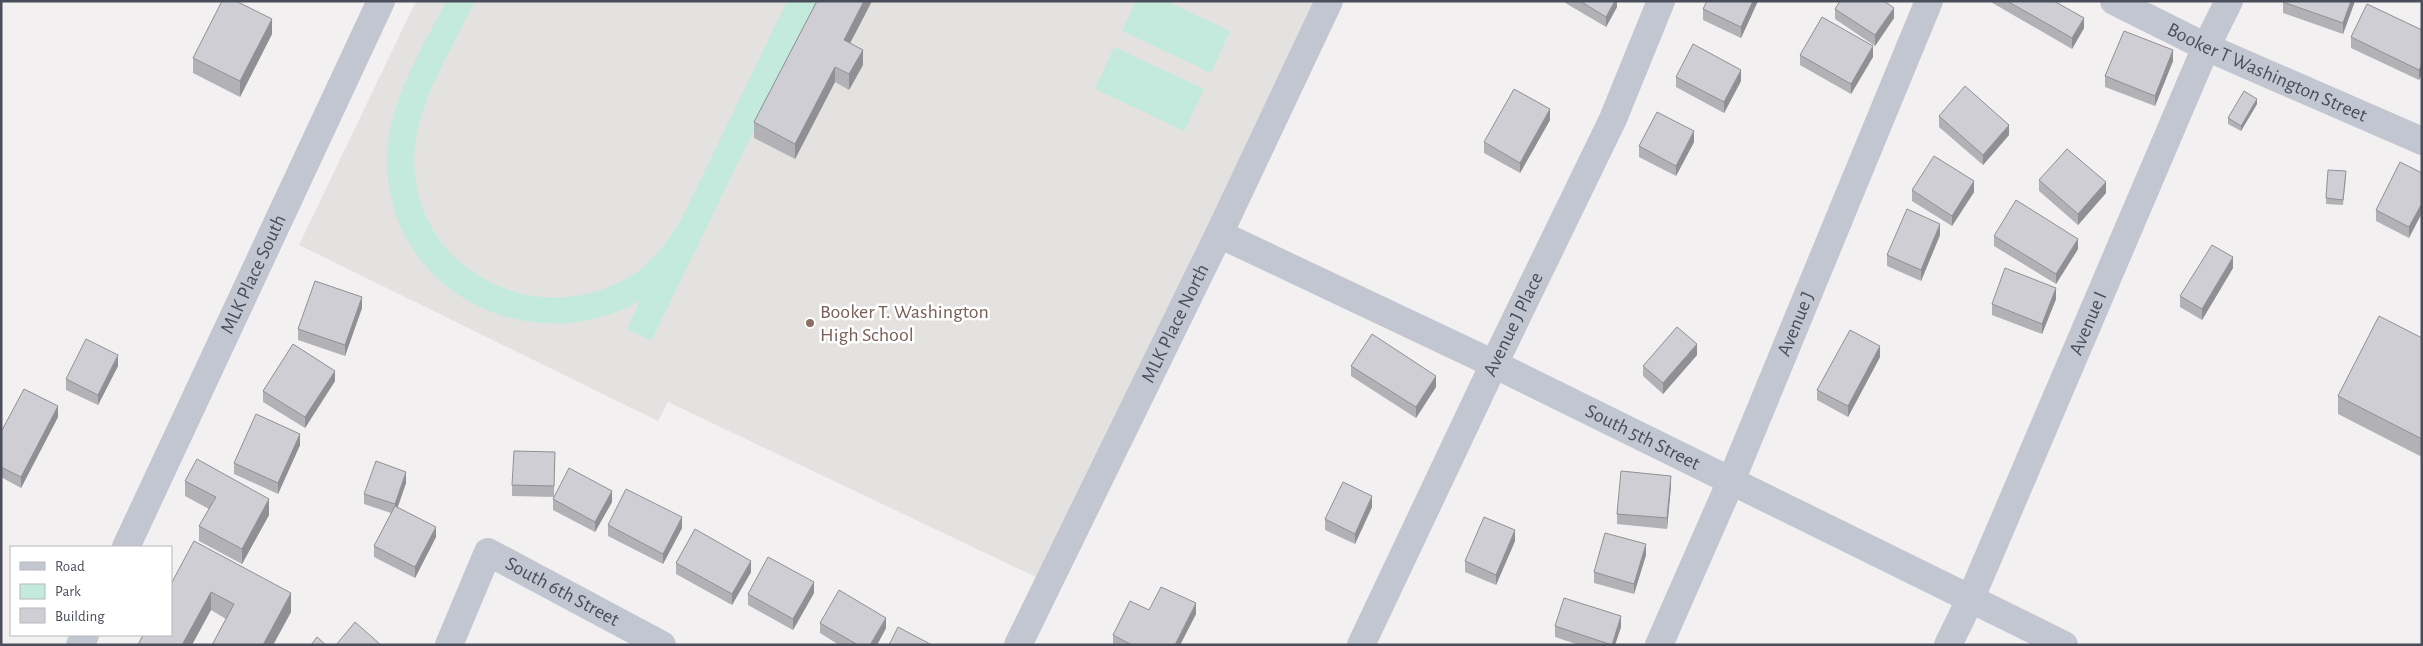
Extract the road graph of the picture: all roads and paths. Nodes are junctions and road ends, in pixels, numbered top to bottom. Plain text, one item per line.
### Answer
1 (1329, 1) edge
2 (1661, 1) edge
3 (1929, 1) edge
4 (2114, 1) edge
5 (2229, 1) edge
6 (377, 2) edge
7 (2206, 47) junction
8 (2422, 141) edge
9 (1220, 234) junction
10 (1494, 364) junction
11 (1731, 481) junction
12 (126, 546) edge
13 (1970, 600) junction
14 (449, 645) edge
15 (662, 645) edge
16 (1018, 645) edge
17 (1362, 645) edge
18 (1659, 645) edge
19 (1948, 645) edge
20 (2064, 645) edge

1 - 9 street, MLK Place North
2 - 10 street, Avenue J Place
3 - 11 street, Avenue J
4 - 7 street, Booker T Washington Street
5 - 7 street, Avenue I
6 - 12 street, MLK Place South
7 - 8 street, Booker T Washington Street
7 - 13 street, Avenue I
9 - 10 street, South 5th Street
9 - 16 street, MLK Place North
10 - 11 street, South 5th Street
10 - 17 street, Avenue J Place
11 - 13 street, South 5th Street
11 - 18 street, Avenue J
13 - 19 street, Avenue I
13 - 20 street, South 5th Street
14 - 15 street, South 6th Street

